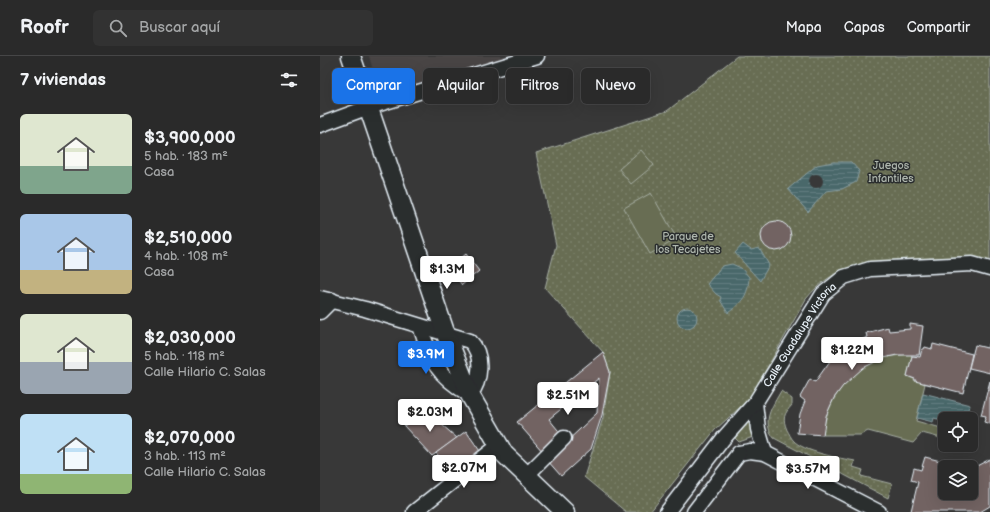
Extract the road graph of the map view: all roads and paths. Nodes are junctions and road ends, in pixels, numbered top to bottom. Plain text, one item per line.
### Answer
1 (351, 56) edge
2 (537, 56) edge
3 (369, 107) junction
4 (320, 125) edge
5 (990, 269) edge
6 (326, 299) edge
7 (320, 312) edge
8 (420, 326) junction
9 (446, 332) junction
10 (470, 395) junction
11 (755, 403) junction
12 (564, 438) dead end
13 (723, 439) junction
14 (498, 446) junction
15 (739, 453) junction
16 (765, 453) junction
17 (526, 476) junction
18 (414, 512) edge
19 (565, 512) edge
20 (667, 512) edge
21 (694, 512) edge
22 (879, 512) edge

1 - 3 main road
2 - 3 street
3 - 4 street
3 - 9 main road
5 - 11 street, Calle Guadalupe Victoria
6 - 7 street
6 - 8 street
8 - 9 street
8 - 10 street
9 - 10 main road
10 - 14 main road
11 - 13 street, Calle Guadalupe Victoria
11 - 16 street
12 - 17 street
13 - 15 street
13 - 20 street, Calle Guadalupe Victoria
14 - 17 main road
14 - 18 street
15 - 16 street
15 - 21 street
16 - 22 street
17 - 19 main road

